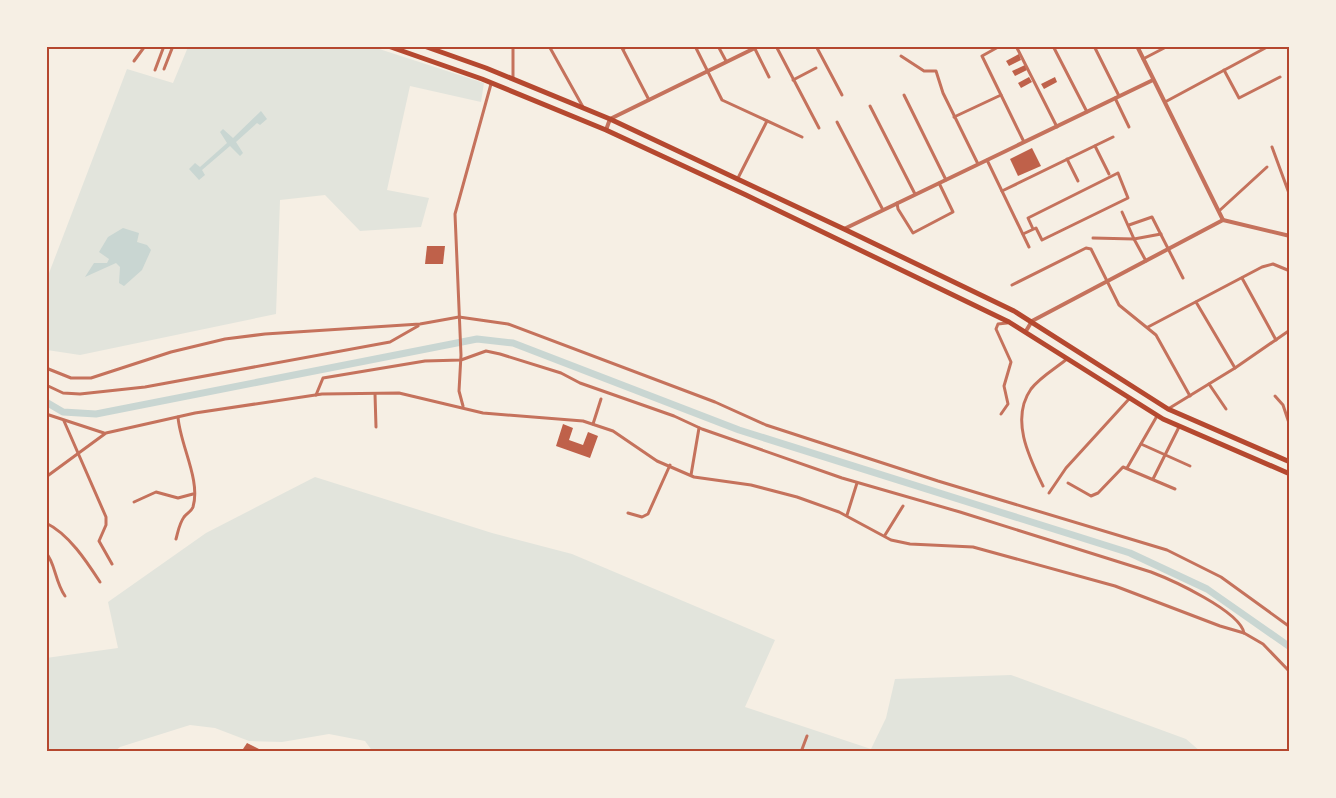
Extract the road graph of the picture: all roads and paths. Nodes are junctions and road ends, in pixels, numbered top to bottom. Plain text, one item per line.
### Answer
1 (145, 46) edge
2 (164, 46) edge
3 (173, 46) edge
4 (388, 46) edge
5 (424, 46) edge
6 (513, 46) edge
7 (549, 46) edge
8 (628, 46) edge
9 (695, 46) edge
10 (718, 46) edge
11 (776, 46) edge
12 (816, 46) edge
13 (1000, 46) edge
14 (1016, 46) edge
15 (1053, 46) edge
16 (1094, 46) edge
17 (1137, 46) edge
18 (1168, 46) edge
19 (1269, 46) edge
20 (622, 48) edge
21 (757, 48) edge
22 (901, 56) dead end
23 (1143, 59) junction
24 (134, 61) dead end
25 (726, 61) junction
26 (816, 68) dead end
27 (164, 69) dead end
28 (155, 70) dead end
29 (1224, 70) junction
30 (706, 71) junction
31 (1280, 76) dead end
32 (769, 77) dead end
33 (513, 80) junction
34 (794, 80) junction
35 (1154, 80) junction
36 (491, 83) junction
37 (842, 95) dead end
38 (903, 95) dead end
39 (1001, 95) junction
40 (1117, 97) junction
41 (649, 100) junction
42 (1164, 102) junction
43 (870, 106) dead end
44 (584, 109) junction
45 (1087, 112) junction
46 (954, 117) junction
47 (610, 119) junction
48 (767, 121) junction
49 (837, 122) dead end
50 (1057, 126) junction
51 (1129, 127) dead end
52 (819, 128) dead end
53 (606, 130) junction
54 (802, 137) dead end
55 (1113, 137) dead end
56 (1024, 142) junction
57 (1095, 146) junction
58 (1272, 147) dead end
59 (1067, 159) junction
60 (987, 160) junction
61 (978, 164) junction
62 (1267, 167) dead end
63 (1109, 174) dead end
64 (738, 178) junction
65 (946, 180) junction
66 (1078, 181) dead end
67 (939, 183) junction
68 (1002, 191) junction
69 (915, 195) junction
70 (1290, 196) edge
71 (897, 203) junction
72 (883, 210) junction
73 (1219, 211) junction
74 (1122, 212) dead end
75 (1223, 220) junction
76 (1129, 225) junction
77 (844, 229) junction
78 (1033, 229) junction
79 (1023, 234) junction
80 (1161, 234) junction
81 (1290, 236) edge
82 (1093, 238) dead end
83 (1134, 239) junction
84 (1029, 247) dead end
85 (1168, 249) junction
86 (1146, 261) junction
87 (1290, 271) edge
88 (1183, 278) dead end
89 (1242, 278) junction
90 (1107, 282) junction
91 (1012, 285) dead end
92 (1196, 302) junction
93 (459, 317) junction
94 (1032, 321) junction
95 (1009, 322) junction
96 (420, 324) junction
97 (1148, 327) junction
98 (1290, 330) edge
99 (1026, 331) junction
100 (1276, 340) junction
101 (1067, 359) junction
102 (460, 360) junction
103 (46, 368) edge
104 (1235, 368) junction
105 (1209, 384) junction
106 (46, 385) edge
107 (375, 394) junction
108 (316, 395) junction
109 (1190, 396) junction
110 (1275, 396) dead end
111 (601, 399) dead end
112 (1129, 399) junction
113 (463, 406) junction
114 (1168, 409) junction
115 (1226, 409) dead end
116 (46, 414) edge
117 (1001, 414) dead end
118 (1157, 416) junction
119 (178, 417) junction
120 (64, 421) junction
121 (593, 424) junction
122 (1290, 426) edge
123 (376, 427) dead end
124 (1179, 427) junction
125 (699, 428) junction
126 (106, 433) junction
127 (1141, 444) junction
128 (78, 453) junction
129 (1165, 455) junction
130 (1287, 461) edge
131 (670, 465) junction
132 (1190, 466) dead end
133 (1127, 468) junction
134 (1281, 470) junction
135 (1290, 474) edge
136 (692, 475) junction
137 (46, 477) edge
138 (1153, 479) junction
139 (857, 483) junction
140 (1068, 483) dead end
141 (1043, 486) dead end
142 (1174, 489) dead end
143 (1049, 493) dead end
144 (193, 494) junction
145 (134, 502) dead end
146 (903, 506) dead end
147 (628, 513) dead end
148 (847, 516) junction
149 (46, 523) edge
150 (884, 536) junction
151 (176, 539) dead end
152 (46, 553) edge
153 (112, 564) dead end
154 (100, 582) dead end
155 (65, 596) dead end
156 (1290, 627) edge
157 (1244, 633) junction
158 (1290, 672) edge
159 (807, 736) dead end
160 (801, 752) edge

1 - 24 street
2 - 28 street
3 - 27 street
4 - 36 main road
5 - 33 main road
6 - 33 street
7 - 44 street
8 - 20 street
9 - 30 street
10 - 25 street
11 - 34 street
12 - 37 street
13 - 39 street
14 - 50 street
15 - 45 street
16 - 40 street
17 - 23 street
18 - 23 street
19 - 29 street
20 - 41 street
21 - 25 street
21 - 32 street
22 - 46 street
23 - 35 street
25 - 30 street
26 - 34 street
29 - 31 street
29 - 42 street
30 - 41 street
30 - 48 street
33 - 44 main road
34 - 52 street
35 - 40 street
35 - 42 street
36 - 53 main road
36 - 93 street
38 - 65 street
39 - 46 street
39 - 56 street
40 - 45 street
40 - 51 street
41 - 47 street
42 - 73 street
43 - 69 street
44 - 47 main road
45 - 50 street
46 - 61 street
47 - 53 street
47 - 64 main road
48 - 54 street
48 - 64 street
49 - 72 street
50 - 56 street
53 - 95 main road
55 - 57 street
56 - 60 street
57 - 59 street
57 - 63 street
58 - 70 street
59 - 66 street
59 - 68 street
60 - 61 street
60 - 68 street
61 - 65 street
62 - 73 street
64 - 77 main road
65 - 67 street
67 - 69 street
67 - 71 street
68 - 79 street
69 - 71 street
71 - 72 street
72 - 77 street
73 - 75 street
74 - 76 street
75 - 81 street
75 - 85 street
76 - 80 street
76 - 83 street
77 - 94 main road
78 - 78 street
78 - 79 street
79 - 84 street
80 - 83 street
80 - 85 street
82 - 83 street
83 - 86 street
85 - 86 street
85 - 88 street
86 - 90 street
87 - 89 street
89 - 92 street
89 - 100 street
90 - 91 street
90 - 94 street
90 - 97 street
92 - 97 street
92 - 104 street
93 - 96 street
93 - 102 street
93 - 156 street
94 - 99 street
94 - 114 main road
95 - 99 main road
95 - 117 street
96 - 103 street
96 - 106 street
97 - 109 street
98 - 100 street
99 - 101 main road
100 - 104 street
101 - 112 main road
101 - 141 street
102 - 108 street
102 - 113 street
102 - 125 street
104 - 105 street
105 - 109 street
105 - 115 street
107 - 108 street
107 - 113 street
107 - 123 street
108 - 119 street
109 - 114 street
110 - 122 street
111 - 121 street
112 - 118 main road
112 - 143 street
113 - 121 street
114 - 130 main road
116 - 120 street
118 - 124 main road
118 - 127 street
119 - 126 street
119 - 144 street
120 - 126 street
120 - 128 street
121 - 131 street
124 - 129 street
124 - 134 main road
125 - 136 street
125 - 139 street
126 - 128 street
127 - 129 street
127 - 133 street
128 - 137 street
128 - 153 street
129 - 132 street
129 - 138 street
130 - 134 main road
131 - 136 street
131 - 147 street
133 - 138 street
133 - 140 street
134 - 135 main road
136 - 148 street
138 - 142 street
139 - 148 street
139 - 157 street
144 - 145 street
144 - 151 street
146 - 150 street
148 - 150 street
149 - 154 street
150 - 157 street
152 - 155 street
157 - 158 street
159 - 160 street

